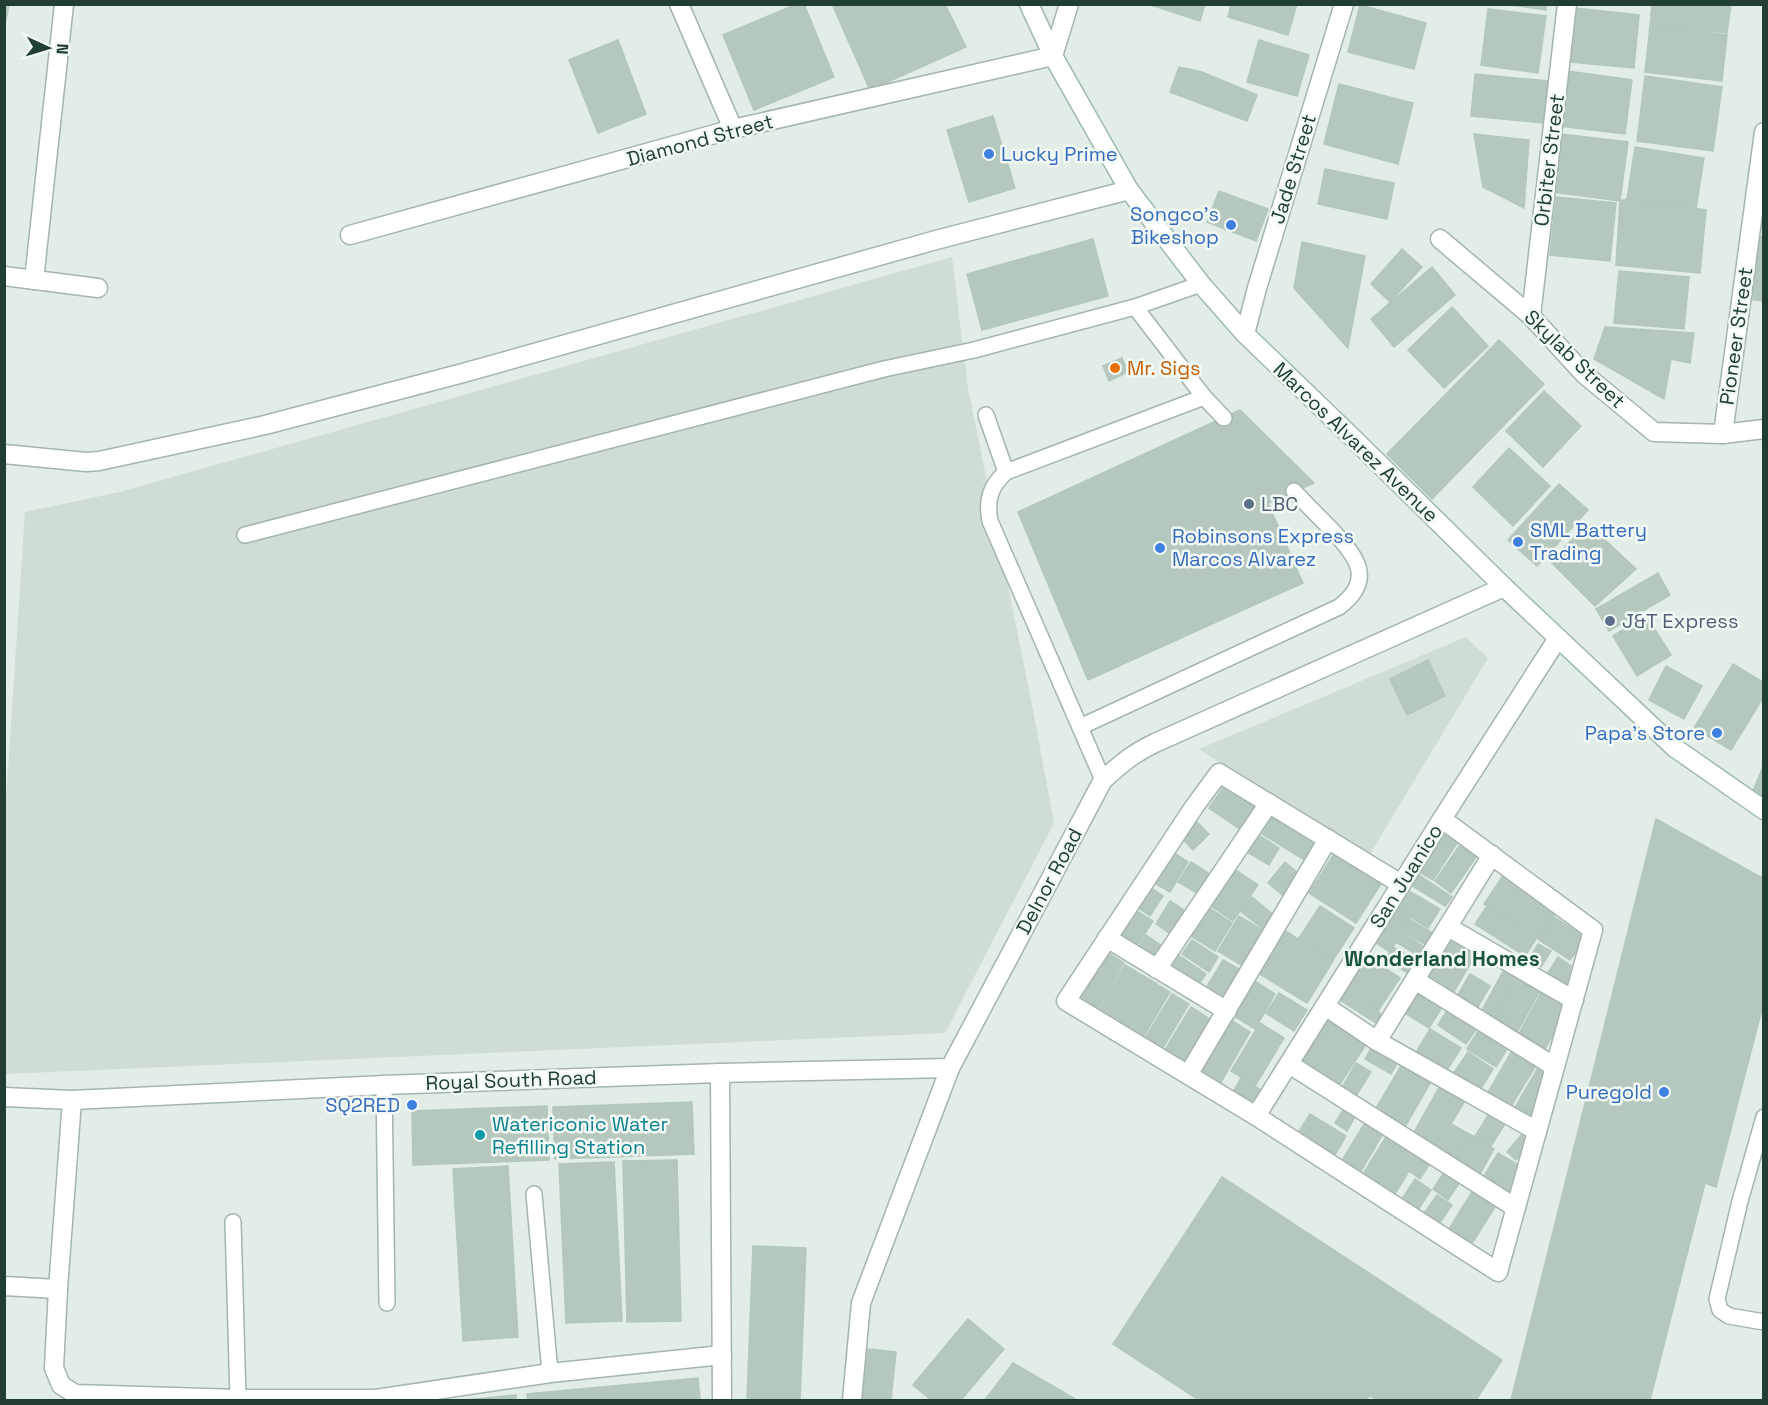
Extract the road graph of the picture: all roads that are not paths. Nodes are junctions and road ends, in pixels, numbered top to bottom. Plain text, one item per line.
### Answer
1 (64, 4) edge
2 (679, 4) edge
3 (1029, 4) edge
4 (1069, 4) edge
5 (1344, 4) edge
6 (1567, 4) edge
7 (1053, 56) junction
8 (733, 129) junction
9 (1764, 132) edge
10 (1129, 190) junction
11 (350, 235) dead end
12 (1440, 238) dead end
13 (4, 276) edge
14 (34, 280) junction
15 (1201, 284) junction
16 (98, 288) dead end
17 (1135, 307) junction
18 (1531, 316) junction
19 (1245, 334) junction
20 (1204, 397) junction
21 (986, 414) dead end
22 (1224, 418) dead end
23 (1764, 429) edge
24 (1723, 434) junction
25 (4, 454) edge
26 (1006, 472) junction
27 (1294, 491) dead end
28 (245, 535) dead end
29 (1504, 588) junction
30 (1558, 638) junction
31 (1080, 727) junction
32 (1103, 780) junction
33 (1269, 803) junction
34 (1764, 810) edge
35 (1442, 819) junction
36 (1328, 839) junction
37 (1492, 855) junction
38 (1401, 884) junction
39 (1448, 927) junction
40 (1107, 938) junction
41 (1157, 969) junction
42 (1415, 980) junction
43 (1574, 1000) junction
44 (1325, 1006) junction
45 (1227, 1011) junction
46 (1377, 1041) junction
47 (1289, 1064) junction
48 (1555, 1067) junction
49 (950, 1068) junction
50 (720, 1073) junction
51 (1188, 1075) junction
52 (384, 1085) junction
53 (4, 1097) edge
54 (72, 1101) junction
55 (1256, 1116) junction
56 (1764, 1117) edge
57 (1537, 1131) junction
58 (534, 1194) dead end
59 (1516, 1208) junction
60 (233, 1222) dead end
61 (4, 1286) edge
62 (58, 1289) junction
63 (387, 1304) dead end
64 (1764, 1322) edge
65 (722, 1355) junction
66 (550, 1373) junction
67 (238, 1399) edge
68 (722, 1401) edge
69 (852, 1401) edge

1 - 14 street
2 - 8 street
3 - 7 street, Marcos Alvarez Avenue
4 - 7 street
5 - 19 street, Jade Street
6 - 18 street, Orbiter Street
7 - 8 street, Diamond Street
7 - 10 street, Marcos Alvarez Avenue
8 - 11 street, Diamond Street
9 - 24 street, Pioneer Street
10 - 15 street, Marcos Alvarez Avenue
10 - 25 street
12 - 18 street, Skylab Street
13 - 14 street
14 - 16 street
15 - 17 lane
15 - 19 street, Marcos Alvarez Avenue
17 - 20 lane
17 - 28 lane
18 - 24 street, Skylab Street
19 - 29 street, Marcos Alvarez Avenue
20 - 22 lane
20 - 26 lane
21 - 26 lane
23 - 24 street, Skylab Street
26 - 31 lane
27 - 31 lane
29 - 30 street, Marcos Alvarez Avenue
29 - 32 street, Delnor Road
30 - 34 street, Marcos Alvarez Avenue
30 - 35 street, San Juanico
31 - 32 lane
32 - 49 street, Delnor Road
33 - 36 street
33 - 40 street
33 - 41 street
35 - 37 street
35 - 38 street, San Juanico
36 - 38 street
36 - 45 street
37 - 39 street
37 - 43 street
38 - 44 street, San Juanico
39 - 42 street
39 - 43 street
40 - 41 street
40 - 51 street
41 - 45 street
42 - 46 street
42 - 48 street
43 - 48 street
44 - 46 street
44 - 47 street, San Juanico
45 - 51 street
46 - 57 street
47 - 55 street, San Juanico
47 - 59 street
48 - 57 street
49 - 50 street, Royal South Road
49 - 69 street, Delnor Road
50 - 52 street, Royal South Road
50 - 65 street
51 - 55 street
52 - 54 street, Royal South Road
52 - 63 lane
53 - 54 street, Royal South Road
54 - 62 street
55 - 59 street
56 - 64 lane
57 - 59 street
58 - 66 lane
60 - 67 lane
61 - 62 street
62 - 67 street
65 - 66 street
65 - 68 street
66 - 67 street

